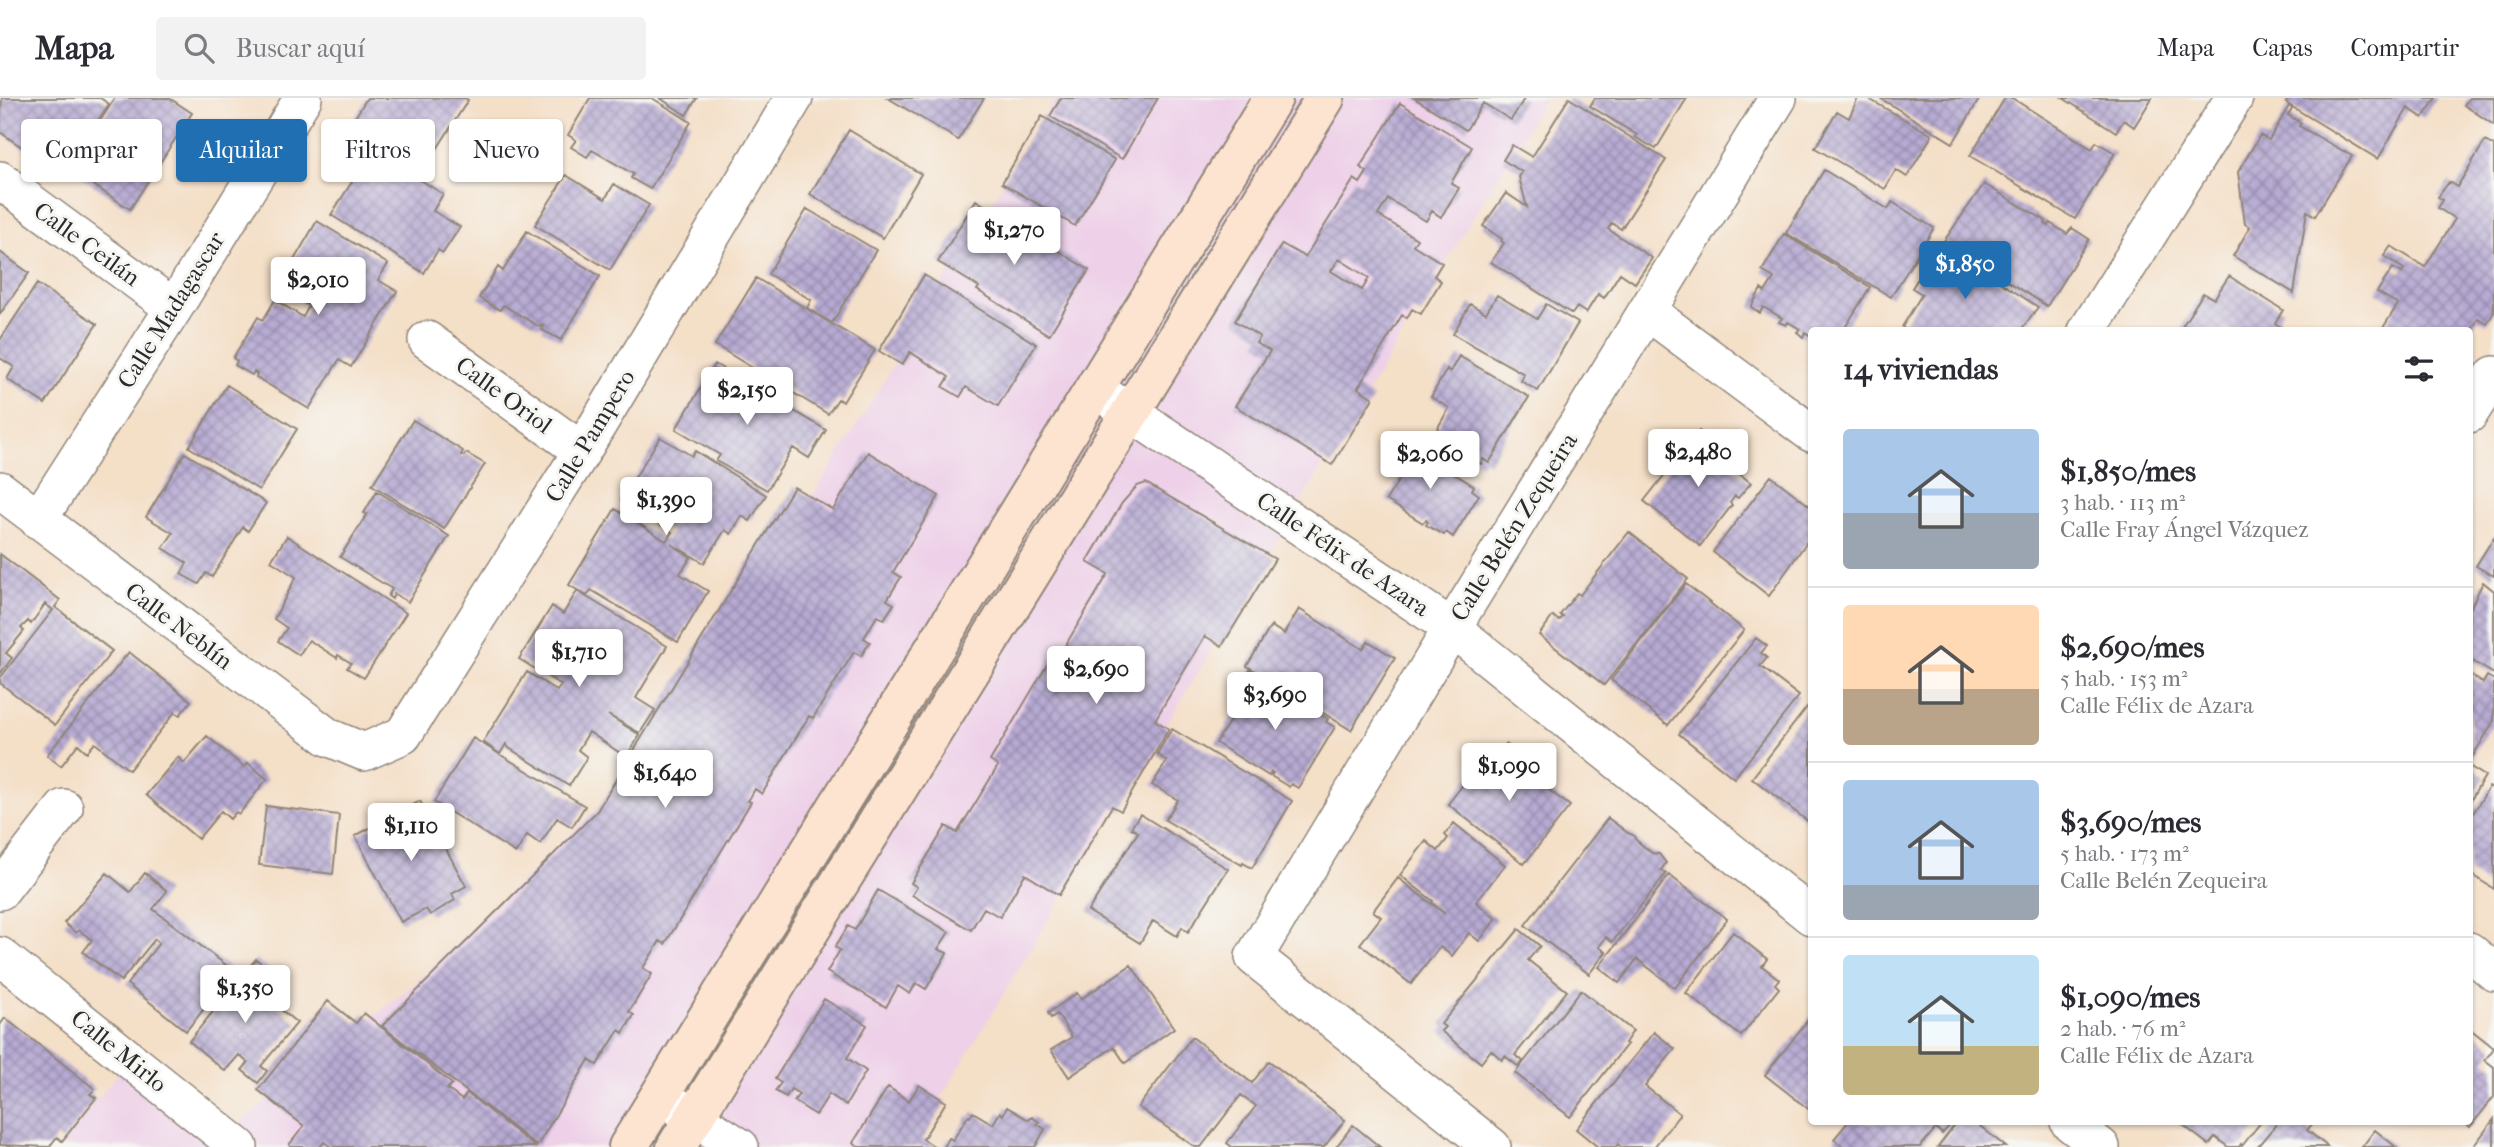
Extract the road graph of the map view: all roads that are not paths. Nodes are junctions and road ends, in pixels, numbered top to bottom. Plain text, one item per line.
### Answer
1 (303, 98) edge
2 (794, 98) edge
3 (1273, 98) edge
4 (1325, 98) edge
5 (1778, 98) edge
6 (2234, 98) edge
7 (0, 180) edge
8 (174, 308) junction
9 (1647, 311) junction
10 (2090, 327) edge
11 (427, 340) dead end
12 (2494, 375) edge
13 (1095, 389) junction
14 (2473, 408) edge
15 (1131, 412) junction
16 (1808, 431) edge
17 (582, 451) junction
18 (0, 490) edge
19 (38, 520) junction
20 (1452, 628) junction
21 (365, 752) joint
22 (64, 808) dead end
23 (0, 891) edge
24 (1808, 914) edge
25 (2473, 954) edge
26 (0, 956) edge
27 (2494, 972) edge
28 (661, 1096) junction
29 (2073, 1125) edge
30 (685, 1132) edge
31 (239, 1147) edge
32 (628, 1147) edge
33 (740, 1147) edge
34 (1492, 1147) edge
35 (2101, 1147) edge

1 - 8 street, Calle Madagascar
2 - 17 street, Calle Pampero
3 - 13 street
4 - 15 street
5 - 9 street, Calle Belén Zequeira
6 - 10 street
7 - 8 street, Calle Ceilán
8 - 19 street, Calle Madagascar
9 - 16 street
9 - 20 street, Calle Belén Zequeira
11 - 17 street, Calle Oriol
12 - 14 street
13 - 15 street, Calle Félix de Azara
13 - 28 street
15 - 20 street, Calle Félix de Azara
15 - 30 street
17 - 21 street, Calle Pampero
18 - 19 street, Calle Neblín
19 - 21 street, Calle Neblín
20 - 24 street, Calle Félix de Azara
20 - 34 street, Calle Belén Zequeira
22 - 23 street
25 - 27 street
26 - 31 street, Calle Mirlo
28 - 30 street
28 - 32 street
29 - 35 street
30 - 33 street

